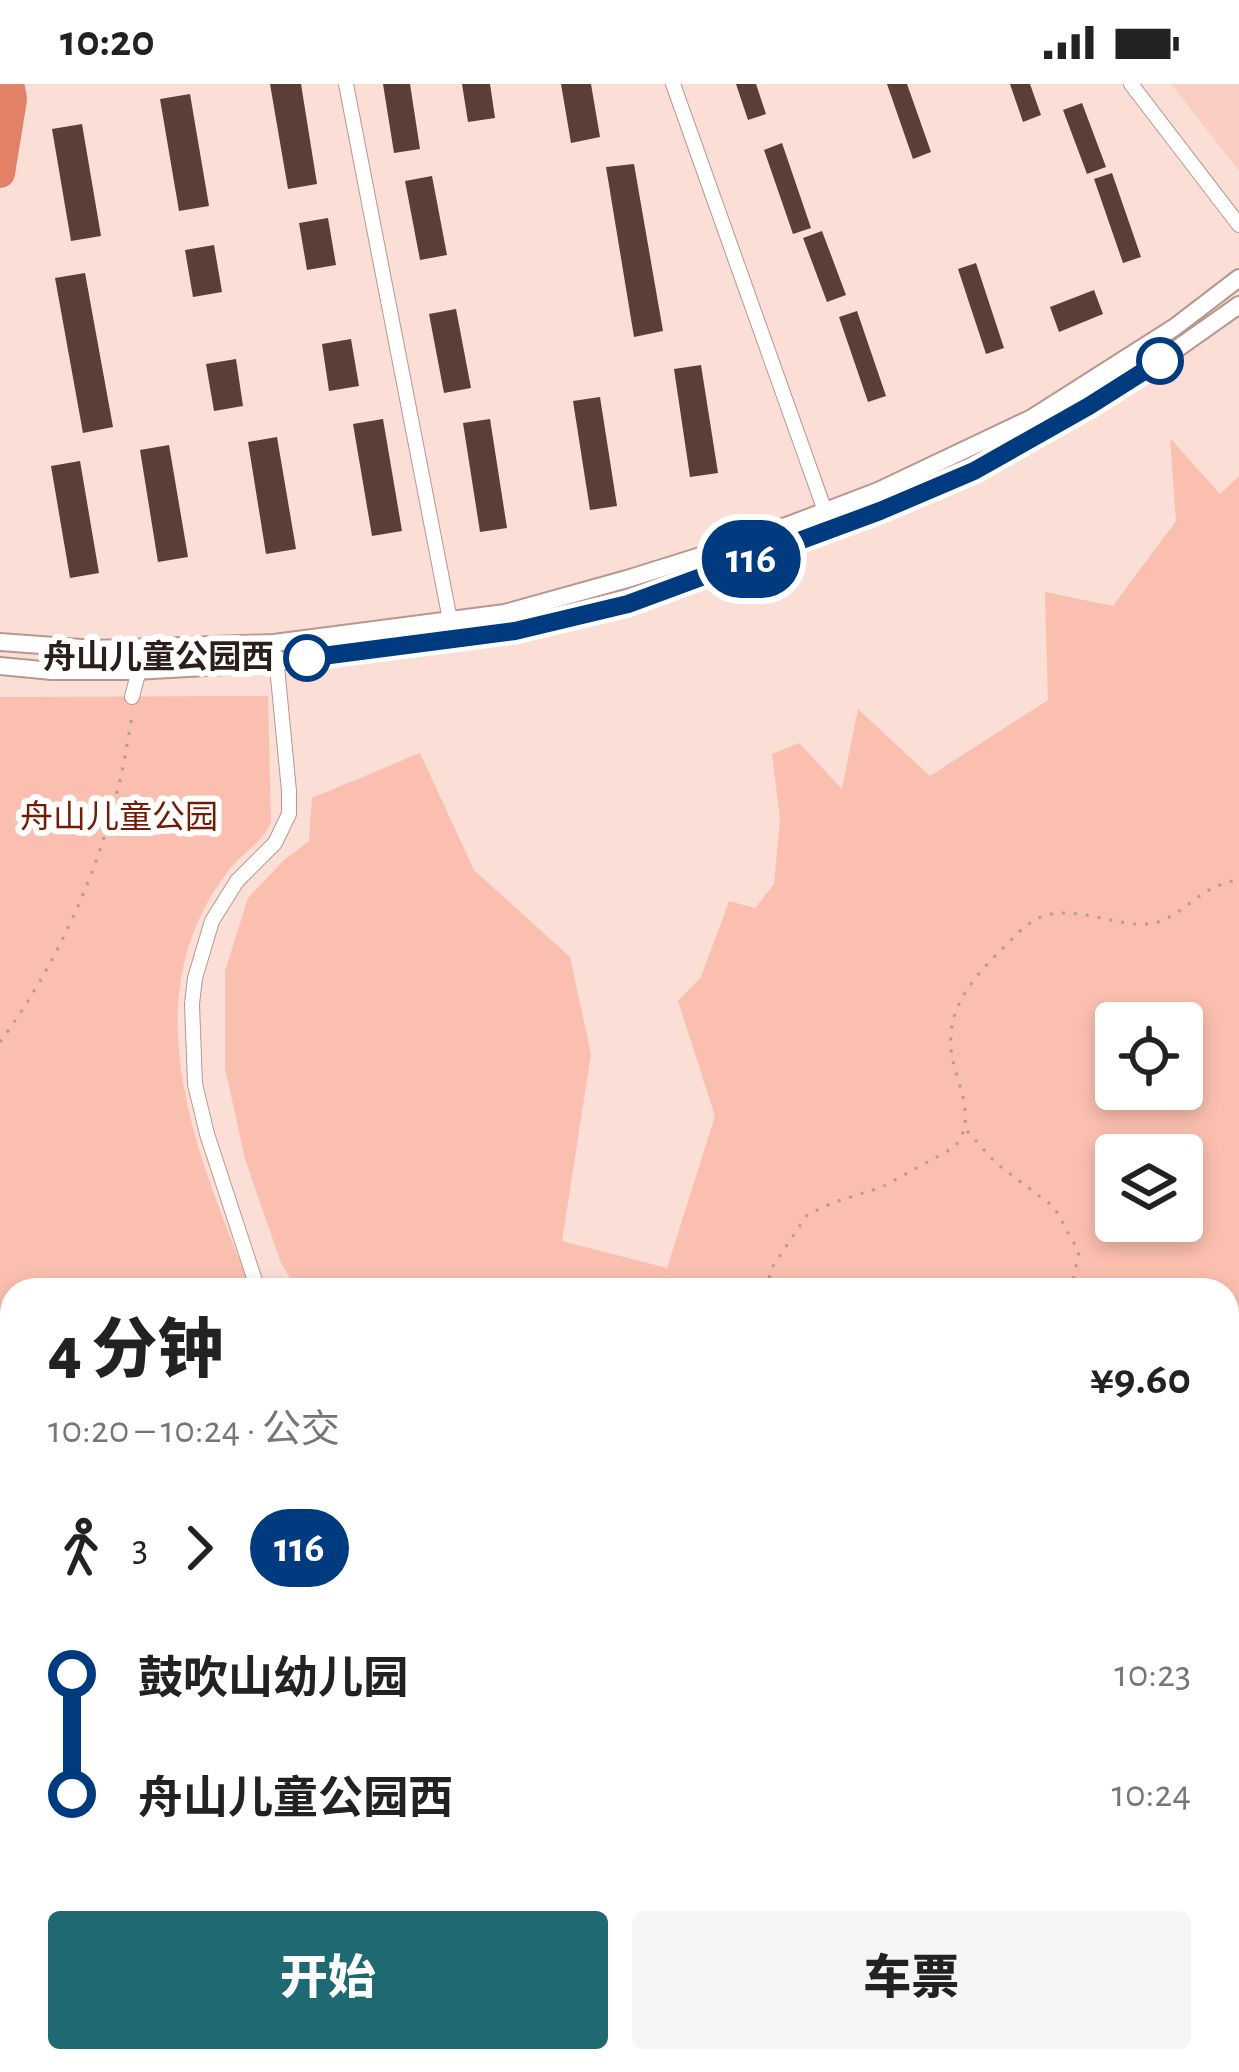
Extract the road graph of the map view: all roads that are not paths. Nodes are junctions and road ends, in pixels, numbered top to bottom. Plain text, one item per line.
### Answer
1 (346, 84) edge
2 (673, 84) edge
3 (1130, 84) edge
4 (1239, 225) edge
5 (1239, 278) edge
6 (1239, 305) edge
7 (825, 511) junction
8 (450, 620) junction
9 (8, 643) edge
10 (276, 652) junction
11 (6, 667) edge
12 (139, 670) junction
13 (132, 697) road end
14 (254, 1278) edge

1 - 8 street
2 - 7 street
3 - 4 street
5 - 7 street
6 - 10 street
7 - 8 street
8 - 10 street
9 - 10 street
10 - 12 street
10 - 14 street
11 - 12 street
12 - 13 street

